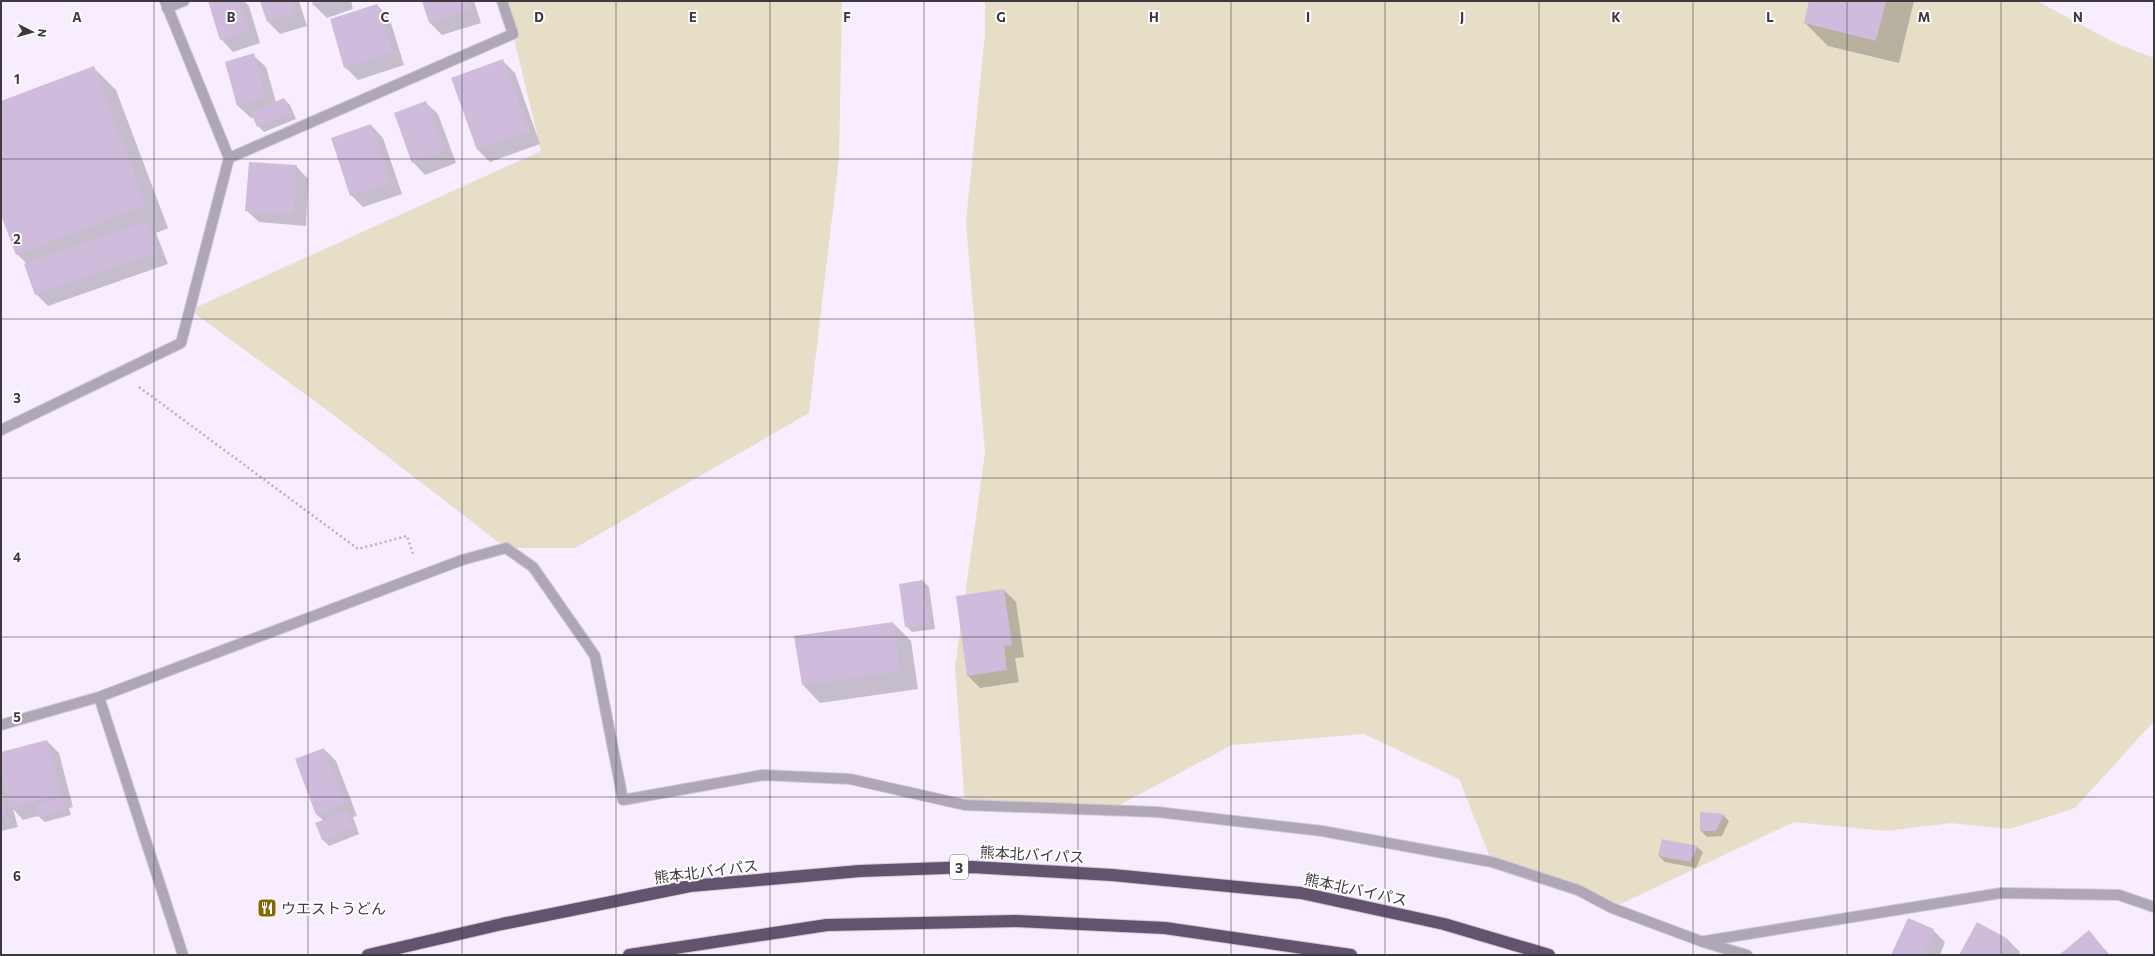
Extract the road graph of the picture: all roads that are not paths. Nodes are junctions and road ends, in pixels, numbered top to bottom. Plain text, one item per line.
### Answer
1 (184, 1) edge
2 (502, 1) edge
3 (166, 4) edge
4 (229, 158) junction
5 (1, 430) edge
6 (99, 697) junction
7 (1, 725) edge
8 (2154, 907) edge
9 (1703, 942) junction
10 (183, 955) edge
11 (368, 955) edge
12 (629, 955) edge
13 (1351, 955) edge
14 (1549, 955) edge
15 (1747, 955) edge

1 - 3 street
2 - 4 street
3 - 4 street
4 - 5 street
6 - 7 street
6 - 9 street
6 - 10 street
8 - 9 street
9 - 15 street
11 - 14 highway, 熊本北バイパス / 3
12 - 13 highway

